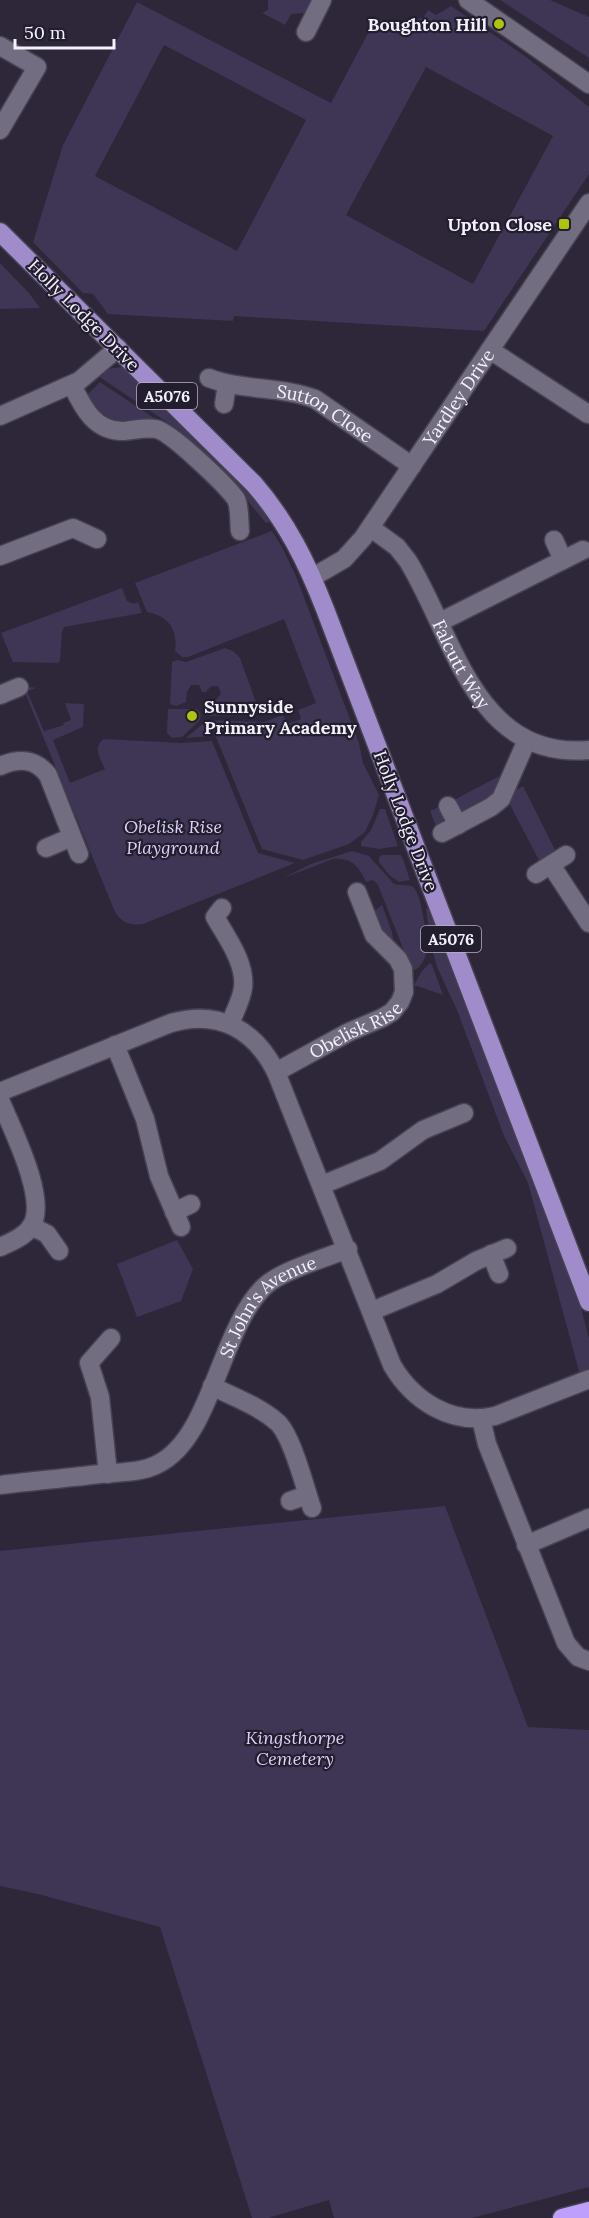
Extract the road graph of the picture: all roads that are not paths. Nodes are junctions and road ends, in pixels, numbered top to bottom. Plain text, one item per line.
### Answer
1 (322, 0) edge
2 (468, 0) edge
3 (306, 32) dead end
4 (0, 46) edge
5 (589, 84) edge
6 (0, 130) edge
7 (589, 203) edge
8 (0, 232) edge
9 (117, 348) junction
10 (490, 350) junction
11 (209, 378) dead end
12 (227, 384) junction
13 (72, 385) junction
14 (224, 404) dead end
15 (589, 412) edge
16 (0, 416) edge
17 (412, 466) junction
18 (370, 528) junction
19 (240, 531) dead end
20 (98, 539) dead end
21 (554, 540) dead end
22 (583, 550) dead end
23 (0, 556) edge
24 (563, 560) junction
25 (313, 577) junction
26 (440, 622) junction
27 (19, 687) dead end
28 (0, 695) edge
29 (527, 740) junction
30 (589, 750) edge
31 (0, 766) edge
32 (448, 806) dead end
33 (46, 848) dead end
34 (551, 865) dead end
35 (366, 900) dead end
36 (214, 914) dead end
37 (589, 923) edge
38 (230, 1024) junction
39 (115, 1046) junction
40 (276, 1072) junction
41 (0, 1092) edge
42 (0, 1100) edge
43 (459, 1120) dead end
44 (322, 1185) junction
45 (191, 1204) dead end
46 (31, 1226) junction
47 (0, 1247) edge
48 (348, 1249) junction
49 (59, 1251) dead end
50 (499, 1274) dead end
51 (589, 1302) edge
52 (372, 1311) junction
53 (111, 1338) dead end
54 (589, 1379) edge
55 (212, 1386) junction
56 (481, 1419) junction
57 (108, 1474) junction
58 (0, 1485) edge
59 (303, 1502) dead end
60 (589, 1518) edge
61 (526, 1545) junction
62 (589, 1662) edge
63 (589, 2211) edge
64 (562, 2218) edge

1 - 3 street
2 - 5 street
4 - 6 street
7 - 10 street, Yardley Drive
8 - 9 main road, Holly Lodge Drive / A5076
9 - 13 street
9 - 25 main road, Holly Lodge Drive / A5076
10 - 15 street
10 - 17 street, Yardley Drive
11 - 12 street, Sutton Close
12 - 14 street
12 - 17 street, Sutton Close
13 - 16 street
13 - 19 street
17 - 18 street, Yardley Drive
18 - 25 street, Yardley Drive
18 - 26 street, Falcutt Way
20 - 23 street
21 - 24 street
22 - 24 street
24 - 26 street
25 - 51 main road, Holly Lodge Drive / A5076
26 - 29 street, Falcutt Way
27 - 28 street
29 - 30 street, Falcutt Way
29 - 32 street
31 - 33 street
34 - 37 street
35 - 40 street, Obelisk Rise
36 - 38 street
38 - 39 street
38 - 40 street
39 - 41 street
39 - 45 street
40 - 44 street
42 - 46 street
43 - 44 street
44 - 48 street
46 - 47 street
46 - 49 street
48 - 52 street
48 - 55 street, St John's Avenue
50 - 52 street
52 - 56 street
53 - 57 street
54 - 56 street
55 - 57 street, St John's Avenue
55 - 59 street, St John's Avenue
56 - 61 street
57 - 58 street, St John's Avenue
60 - 61 street
61 - 62 street
63 - 64 highway

